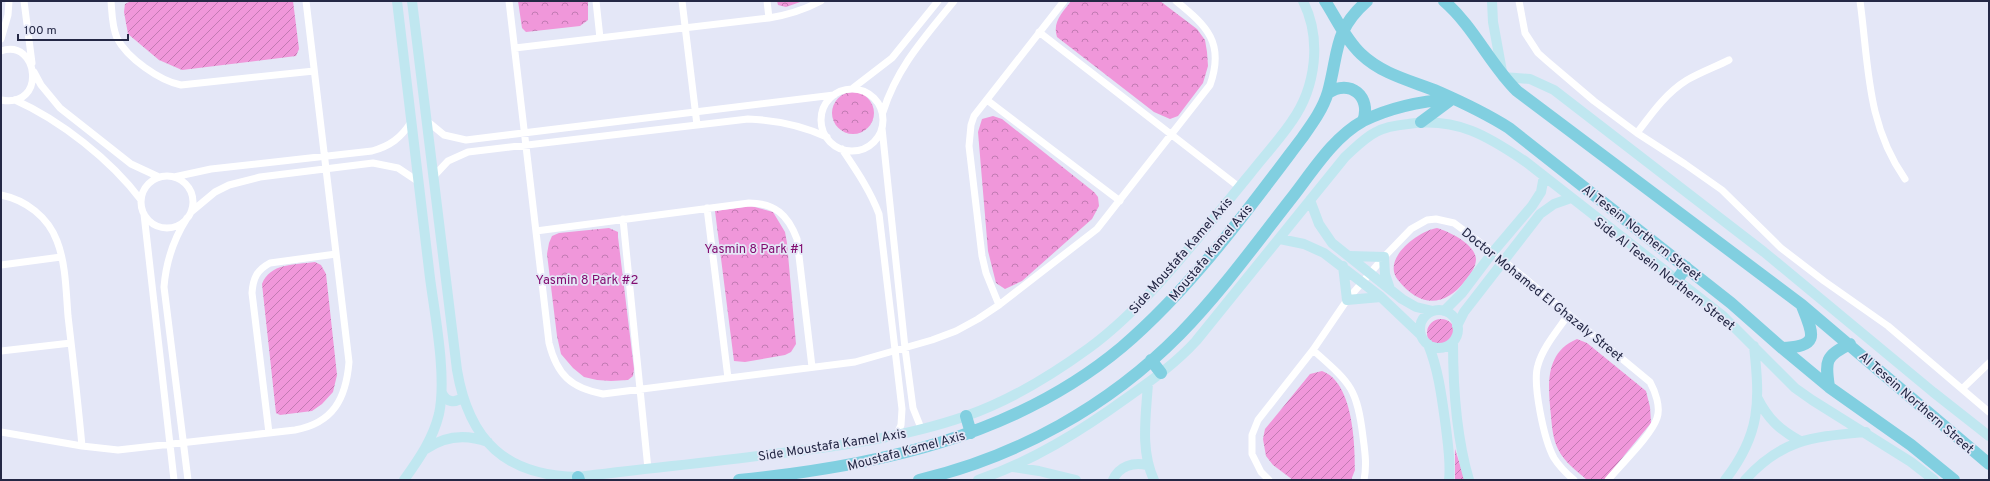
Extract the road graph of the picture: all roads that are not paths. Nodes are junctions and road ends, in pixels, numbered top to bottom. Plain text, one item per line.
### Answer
1 (9, 1) edge
2 (24, 1) edge
3 (111, 1) edge
4 (306, 1) edge
5 (397, 1) edge
6 (412, 1) edge
7 (509, 1) edge
8 (596, 1) edge
9 (682, 1) edge
10 (767, 1) edge
11 (821, 1) edge
12 (938, 1) edge
13 (954, 1) edge
14 (1064, 1) edge
15 (1176, 1) edge
16 (1303, 1) edge
17 (1325, 1) edge
18 (1367, 1) edge
19 (1444, 1) edge
20 (1492, 1) edge
21 (1519, 1) edge
22 (1860, 1) edge
23 (769, 18) junction
24 (685, 28) junction
25 (1343, 30) junction
26 (1039, 32) junction
27 (600, 38) junction
28 (1, 40) edge
29 (515, 48) junction
30 (1, 51) edge
31 (1729, 60) dead end
32 (33, 69) junction
33 (314, 71) junction
34 (1503, 77) junction
35 (853, 88) junction
36 (1328, 93) junction
37 (834, 95) junction
38 (1452, 99) junction
39 (987, 100) junction
40 (6, 101) edge
41 (695, 111) junction
42 (883, 112) junction
43 (427, 121) junction
44 (411, 122) junction
45 (1363, 122) junction
46 (1422, 122) junction
47 (697, 125) junction
48 (882, 128) junction
49 (526, 133) junction
50 (1636, 133) junction
51 (1172, 135) junction
52 (827, 137) junction
53 (527, 145) junction
54 (842, 149) junction
55 (324, 156) junction
56 (325, 169) junction
57 (1544, 176) junction
58 (159, 177) junction
59 (174, 177) junction
60 (434, 177) junction
61 (1905, 179) dead end
62 (419, 182) junction
63 (1239, 186) junction
64 (1, 195) edge
65 (1571, 198) junction
66 (141, 200) junction
67 (1310, 200) junction
68 (1120, 201) junction
69 (707, 208) junction
70 (144, 214) junction
71 (189, 215) junction
72 (623, 219) junction
73 (536, 231) junction
74 (1280, 239) junction
75 (1493, 252) junction
76 (336, 254) junction
77 (1350, 256) junction
78 (61, 257) junction
79 (1384, 257) junction
80 (1504, 261) junction
81 (1, 265) edge
82 (1343, 266) junction
83 (1686, 267) junction
84 (1370, 274) junction
85 (445, 276) junction
86 (430, 278) junction
87 (1677, 280) junction
88 (1362, 282) junction
89 (1391, 291) junction
90 (1381, 297) junction
91 (1347, 300) junction
92 (999, 305) junction
93 (1802, 305) junction
94 (1444, 311) junction
95 (1433, 312) junction
96 (1568, 314) junction
97 (1457, 326) junction
98 (1421, 335) junction
99 (1453, 342) junction
100 (71, 343) junction
101 (1428, 344) junction
102 (1850, 344) junction
103 (1754, 346) junction
104 (905, 348) junction
105 (1782, 348) junction
106 (1, 350) edge
107 (896, 350) junction
108 (1313, 350) junction
109 (1151, 360) junction
110 (1989, 363) edge
111 (812, 368) junction
112 (1161, 373) junction
113 (728, 378) junction
114 (1148, 383) junction
115 (1829, 387) junction
116 (1962, 389) junction
117 (641, 390) junction
118 (442, 393) junction
119 (463, 397) junction
120 (1758, 399) junction
121 (1989, 412) edge
122 (966, 416) junction
123 (921, 428) junction
124 (1, 432) edge
125 (1866, 432) junction
126 (269, 433) junction
127 (971, 433) junction
128 (897, 434) junction
129 (1989, 436) edge
130 (1800, 441) junction
131 (488, 442) junction
132 (184, 444) junction
133 (170, 445) junction
134 (82, 446) junction
135 (425, 450) junction
136 (1989, 464) edge
137 (1147, 465) junction
138 (1013, 467) junction
139 (648, 469) junction
140 (1727, 477) edge
141 (579, 478) edge
142 (775, 478) edge
143 (174, 480) edge
144 (188, 480) edge
145 (404, 480) edge
146 (743, 480) edge
147 (919, 480) edge
148 (978, 480) edge
149 (1076, 480) edge
150 (1113, 480) edge
151 (1154, 480) edge
152 (1269, 480) edge
153 (1364, 480) edge
154 (1449, 480) edge
155 (1469, 480) edge
156 (1574, 480) edge
157 (1608, 480) edge
158 (1738, 480) edge
159 (1745, 480) edge
160 (1934, 480) edge
161 (1954, 480) edge

1 - 28 street
2 - 32 street
3 - 33 street
4 - 33 street
5 - 44 street
6 - 43 street, Side Moustafa Kamel Axis
7 - 29 street
8 - 27 street
9 - 24 street
10 - 23 street
11 - 23 street
12 - 35 street
13 - 42 street
14 - 26 street
15 - 51 street
16 - 63 street, Side Moustafa Kamel Axis
17 - 25 main road, Al Tesein Northern Street
18 - 25 main road, Moustafa Kamel Axis
19 - 34 main road, Al Tesein Northern Street
20 - 34 street
21 - 50 street
22 - 61 street
23 - 24 street
24 - 27 street
24 - 41 street
25 - 36 main road, Moustafa Kamel Axis
25 - 38 main road, Al Tesein Northern Street
26 - 39 street
26 - 51 street
27 - 29 street
29 - 49 street
30 - 32 street
31 - 50 street
32 - 40 street
32 - 58 street
33 - 55 street
34 - 93 main road, Al Tesein Northern Street
34 - 129 street
35 - 37 street
35 - 42 street
36 - 45 main road
36 - 127 main road, Moustafa Kamel Axis
37 - 41 street
37 - 52 street
38 - 45 main road
38 - 46 main road
38 - 83 main road, Al Tesein Northern Street
39 - 68 street
39 - 92 street
40 - 66 street
41 - 47 street
41 - 49 street
42 - 48 street
43 - 49 street
43 - 60 street, Side Moustafa Kamel Axis
44 - 55 street
44 - 62 street
45 - 109 main road
46 - 57 street, Side Al Tesein Northern Street
46 - 67 street
47 - 52 street
47 - 53 street
48 - 54 street
48 - 104 street
49 - 53 street
50 - 116 street
51 - 63 street
51 - 68 street
52 - 54 street
53 - 60 street
53 - 73 street
54 - 107 street
55 - 56 street
55 - 59 street
56 - 62 street
56 - 71 street
56 - 76 street
57 - 65 street, Side Al Tesein Northern Street
57 - 75 street
58 - 59 street
58 - 66 street
59 - 71 street
60 - 85 street, Side Moustafa Kamel Axis
62 - 86 street
63 - 122 street, Side Moustafa Kamel Axis
64 - 78 street
65 - 80 street
65 - 87 street, Side Al Tesein Northern Street
66 - 70 street
67 - 74 street
67 - 77 street
68 - 92 street
69 - 72 street
69 - 111 street
69 - 113 street
70 - 71 street
70 - 133 street
71 - 132 street
72 - 73 street
72 - 117 street
73 - 117 street
74 - 82 street
74 - 112 street
75 - 79 street, Doctor Mohamed El Ghazaly Street
75 - 80 street, Doctor Mohamed El Ghazaly Street
75 - 94 street
76 - 126 street
76 - 126 street
77 - 79 street
77 - 84 street
78 - 81 street
78 - 100 street
79 - 84 street, Doctor Mohamed El Ghazaly Street
79 - 89 street
80 - 96 street, Doctor Mohamed El Ghazaly Street
80 - 97 street
82 - 88 street
82 - 91 street
83 - 87 main road
83 - 105 main road, Al Tesein Northern Street
84 - 88 street, Doctor Mohamed El Ghazaly Street
84 - 89 street
85 - 86 street
85 - 119 street, Side Moustafa Kamel Axis
86 - 118 street
87 - 103 street, Side Al Tesein Northern Street
88 - 90 street
88 - 91 street, Doctor Mohamed El Ghazaly Street
89 - 95 street
90 - 91 street
90 - 98 street
91 - 108 street, Doctor Mohamed El Ghazaly Street
92 - 104 street
93 - 102 main road, Al Tesein Northern Street
93 - 105 main road
94 - 95 street
94 - 97 street
95 - 98 street
96 - 156 street
96 - 157 street, Doctor Mohamed El Ghazaly Street
97 - 99 street
98 - 101 street
99 - 101 street
99 - 155 street
100 - 106 street
100 - 134 street
101 - 154 street
102 - 115 main road
102 - 136 main road, Al Tesein Northern Street
103 - 120 street
103 - 125 street, Side Al Tesein Northern Street
104 - 107 street
104 - 123 street
105 - 115 main road, Al Tesein Northern Street
107 - 111 street
107 - 128 street
108 - 152 street, Doctor Mohamed El Ghazaly Street
108 - 153 street
109 - 112 main road
109 - 147 main road
110 - 116 street
111 - 113 street
112 - 114 street
113 - 117 street
114 - 137 street
114 - 138 street
115 - 161 main road, Al Tesein Northern Street
116 - 121 street
117 - 139 street
118 - 119 street
118 - 135 street
119 - 131 street, Side Moustafa Kamel Axis
120 - 130 street
120 - 140 street
122 - 123 street, Side Moustafa Kamel Axis
122 - 127 main road
123 - 128 street, Side Moustafa Kamel Axis
124 - 134 street
125 - 130 street
125 - 160 street, Side Al Tesein Northern Street
126 - 132 street
127 - 142 main road, Moustafa Kamel Axis
128 - 139 street, Side Moustafa Kamel Axis
130 - 159 street
131 - 135 street
131 - 141 street, Side Moustafa Kamel Axis
132 - 133 street
132 - 144 street
133 - 134 street
133 - 143 street
135 - 145 street
137 - 150 street
137 - 151 street
138 - 148 street
138 - 149 street
139 - 141 street, Side Moustafa Kamel Axis
140 - 158 street
142 - 146 main road, Moustafa Kamel Axis

